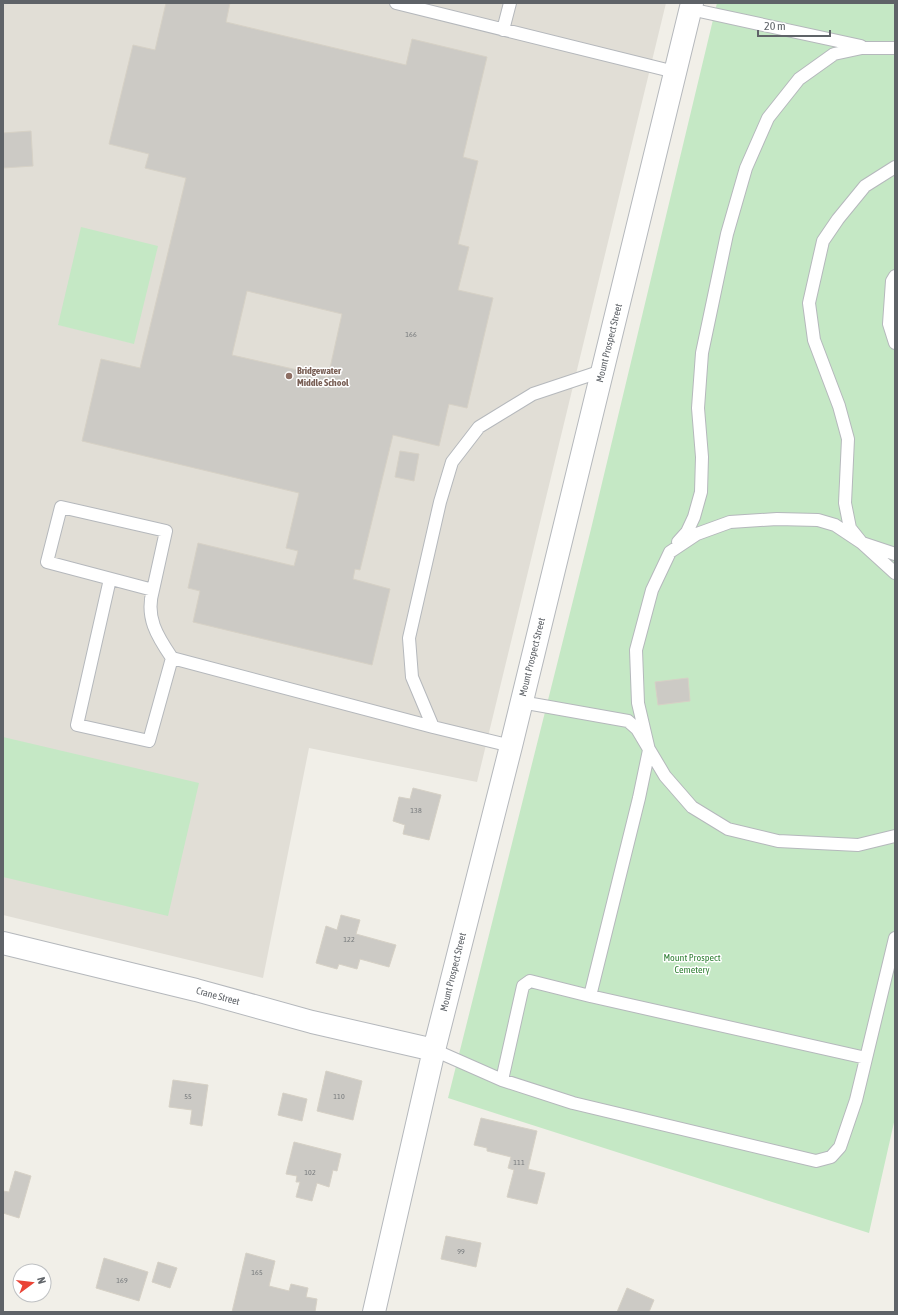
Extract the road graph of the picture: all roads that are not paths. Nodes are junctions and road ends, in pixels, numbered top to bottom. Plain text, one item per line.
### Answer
1 (396, 3) edge
2 (510, 3) edge
3 (691, 6) edge
4 (503, 30) junction
5 (872, 48) junction
6 (895, 48) edge
7 (675, 72) junction
8 (895, 167) edge
9 (895, 276) edge
10 (895, 343) edge
11 (602, 371) junction
12 (862, 543) junction
13 (670, 552) junction
14 (895, 554) edge
15 (895, 573) edge
16 (110, 579) junction
17 (153, 590) junction
18 (172, 658) junction
19 (521, 702) junction
20 (433, 727) junction
21 (511, 746) junction
22 (649, 750) junction
23 (895, 836) edge
24 (895, 938) edge
25 (3, 943) edge
26 (590, 996) junction
27 (434, 1050) junction
28 (866, 1058) junction
29 (502, 1080) junction
30 (374, 1312) edge

1 - 4 lane
2 - 4 lane
3 - 5 lane
3 - 7 street, Mount Prospect Street
4 - 7 lane
5 - 6 lane
5 - 13 lane
7 - 11 street, Mount Prospect Street
8 - 12 lane
9 - 10 lane
11 - 19 street, Mount Prospect Street
11 - 20 lane
12 - 13 lane
12 - 14 lane
12 - 15 lane
13 - 22 lane
16 - 17 lane
16 - 17 lane
16 - 18 lane
17 - 18 lane
18 - 20 lane
19 - 21 street, Mount Prospect Street
19 - 22 lane
20 - 21 lane
21 - 27 street, Mount Prospect Street
22 - 23 lane
22 - 26 lane
24 - 28 lane
25 - 27 street, Crane Street
26 - 28 lane
26 - 29 lane
27 - 29 lane
27 - 30 street, Mount Prospect Street
28 - 29 lane

